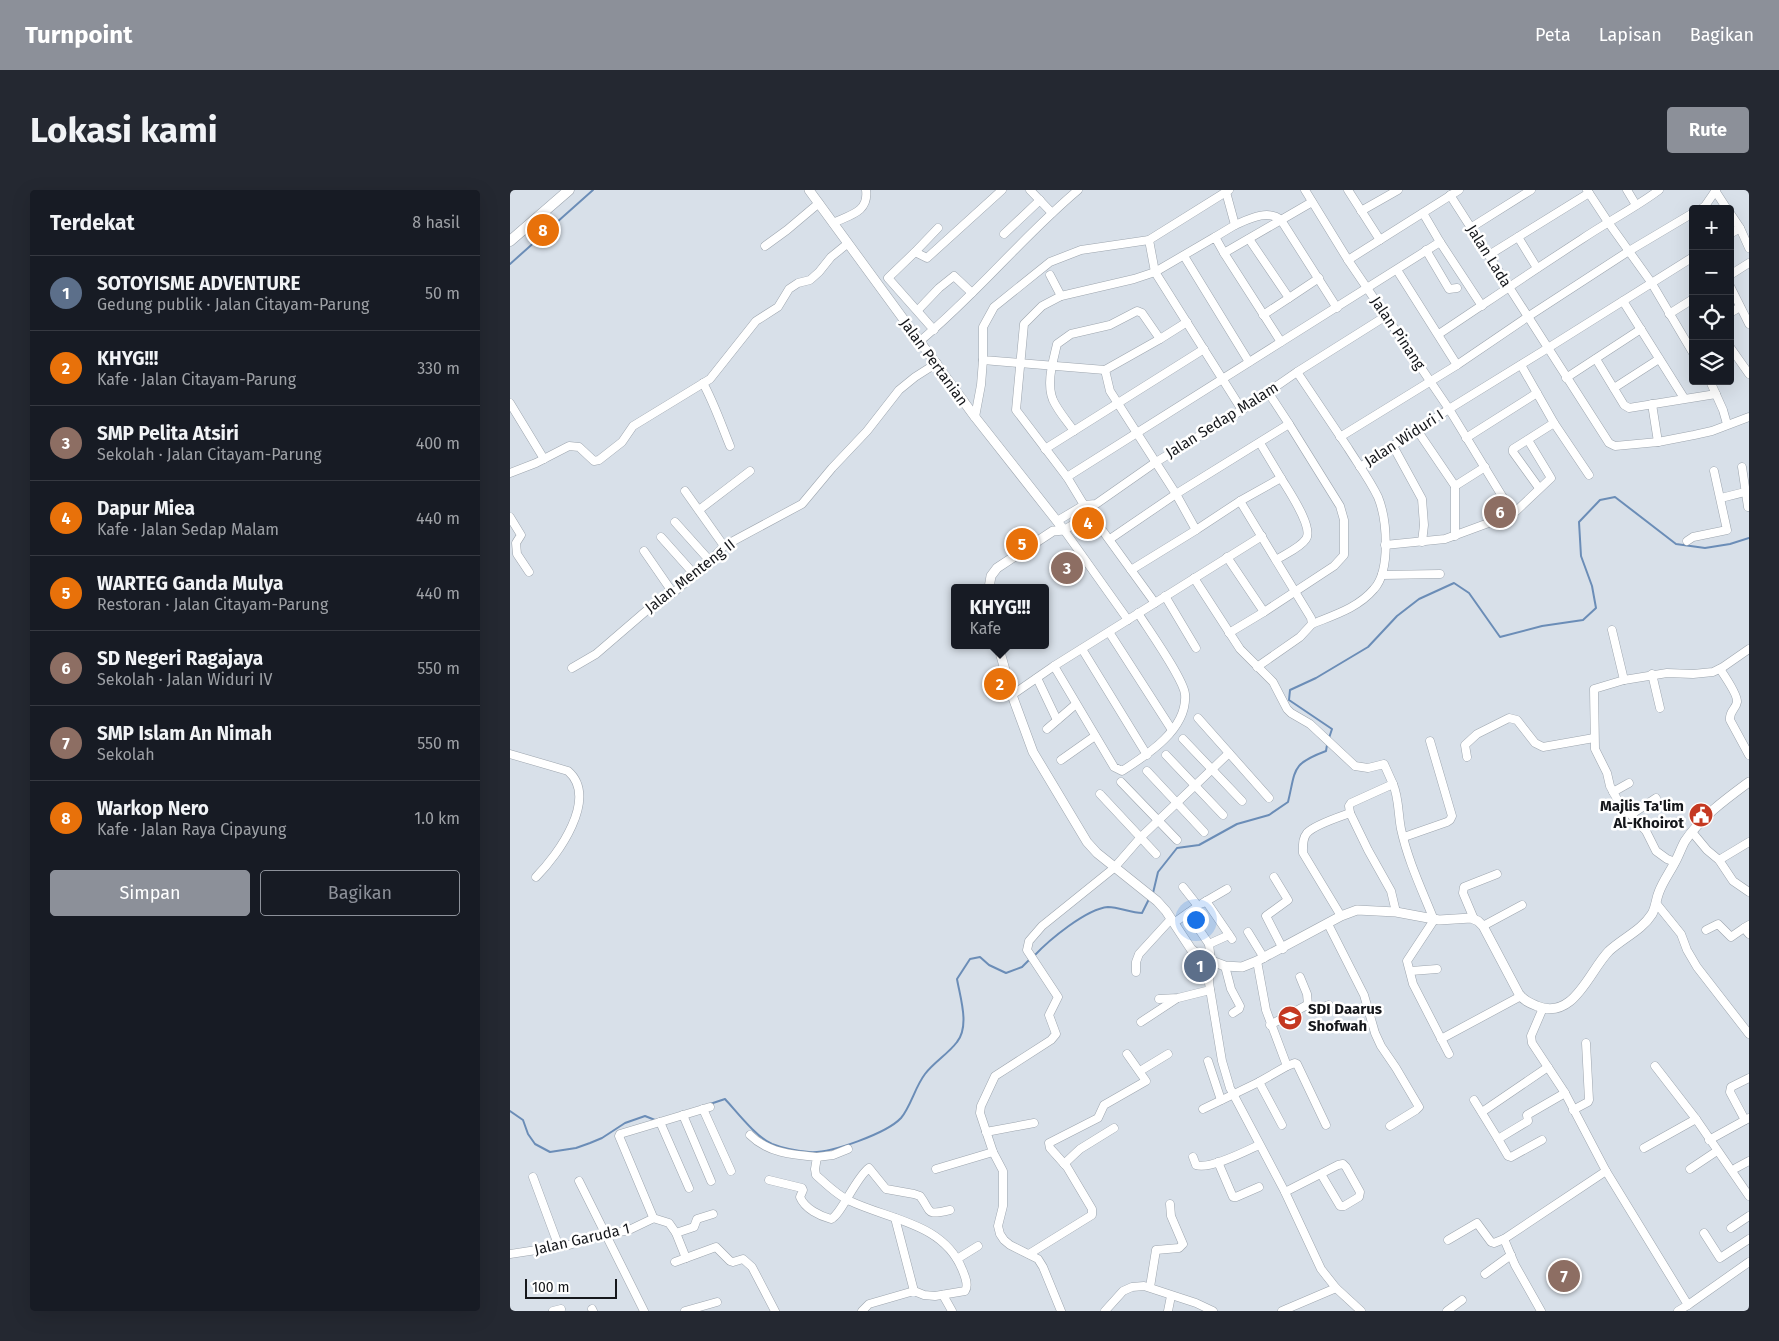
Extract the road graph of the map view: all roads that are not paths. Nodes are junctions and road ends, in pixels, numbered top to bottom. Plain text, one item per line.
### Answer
1 (569, 190) edge
2 (809, 190) edge
3 (866, 190) edge
4 (1002, 190) edge
5 (1030, 190) edge
6 (1064, 190) edge
7 (1078, 190) edge
8 (1305, 190) edge
9 (1348, 190) edge
10 (1398, 190) edge
11 (1459, 190) edge
12 (1531, 190) edge
13 (1627, 190) edge
14 (1659, 190) edge
15 (1228, 191) edge
16 (1588, 191) edge
17 (1716, 191) edge
18 (1389, 192) edge
19 (1450, 195) junction
20 (1070, 197) junction
21 (1040, 200) junction
22 (1312, 202) junction
23 (819, 203) junction
24 (1706, 205) edge
25 (1725, 205) edge
26 (1636, 206) junction
27 (1361, 211) junction
28 (1423, 212) junction
29 (1052, 213) junction
30 (1689, 215) edge
31 (1734, 219) edge
32 (1281, 220) junction
33 (1608, 222) junction
34 (833, 223) junction
35 (1235, 225) junction
36 (1472, 227) junction
37 (938, 228) dead end
38 (1740, 228) junction
39 (1734, 232) edge
40 (1004, 234) dead end
41 (1214, 237) junction
42 (1518, 237) junction
43 (1249, 239) junction
44 (1149, 240) junction
45 (1380, 240) junction
46 (510, 241) edge
47 (1440, 242) junction
48 (847, 244) junction
49 (1748, 244) edge
50 (766, 246) dead end
51 (1426, 250) junction
52 (1630, 251) junction
53 (915, 252) junction
54 (1224, 253) junction
55 (1489, 255) junction
56 (1184, 256) junction
57 (1689, 259) edge
58 (1348, 260) junction
59 (1749, 264) edge
60 (1537, 268) junction
61 (1397, 270) junction
62 (1155, 272) junction
63 (1734, 272) edge
64 (1050, 275) dead end
65 (1319, 278) junction
66 (1651, 282) junction
67 (1509, 287) junction
68 (1368, 288) junction
69 (1457, 288) dead end
70 (972, 293) junction
71 (1734, 294) edge
72 (1061, 296) junction
73 (1288, 298) junction
74 (1623, 301) junction
75 (1689, 302) edge
76 (1482, 306) junction
77 (1740, 307) junction
78 (1336, 308) junction
79 (918, 310) junction
80 (1734, 311) edge
81 (1669, 314) junction
82 (1263, 315) junction
83 (1386, 316) junction
84 (1529, 316) junction
85 (1187, 322) junction
86 (1749, 324) edge
87 (1640, 329) junction
88 (934, 330) junction
89 (1439, 334) junction
90 (1689, 338) edge
91 (1160, 339) junction
92 (920, 341) junction
93 (1685, 341) junction
94 (1281, 342) junction
95 (1689, 347) edge
96 (1548, 348) junction
97 (1204, 349) junction
98 (1734, 353) edge
99 (1659, 359) junction
100 (982, 360) junction
101 (1596, 360) junction
102 (1020, 362) junction
103 (1249, 362) junction
104 (937, 363) junction
105 (1457, 364) junction
106 (1521, 365) junction
107 (1051, 366) junction
108 (1104, 370) junction
109 (1298, 372) junction
110 (1749, 374) edge
111 (1566, 378) junction
112 (1222, 379) junction
113 (1429, 379) junction
114 (702, 383) junction
115 (1712, 385) edge
116 (1614, 388) junction
117 (1268, 392) junction
118 (1537, 393) junction
119 (1716, 394) junction
120 (1684, 398) junction
121 (510, 403) edge
122 (1118, 404) junction
123 (1652, 404) junction
124 (1449, 409) junction
125 (1242, 410) junction
126 (975, 417) junction
127 (1749, 417) edge
128 (1554, 423) junction
129 (1289, 424) junction
130 (1727, 424) junction
131 (1417, 430) junction
132 (1074, 431) junction
133 (1137, 433) junction
134 (1340, 437) junction
135 (1466, 438) junction
136 (1528, 440) junction
137 (1658, 442) junction
138 (1260, 443) junction
139 (730, 446) dead end
140 (1393, 446) junction
141 (1046, 449) junction
142 (544, 459) junction
143 (1156, 462) junction
144 (1360, 467) junction
145 (1485, 467) junction
146 (1742, 468) dead end
147 (750, 471) dead end
148 (1714, 471) dead end
149 (510, 473) edge
150 (1589, 475) dead end
151 (1067, 477) junction
152 (1280, 478) junction
153 (1455, 486) junction
154 (1539, 488) junction
155 (685, 491) dead end
156 (1747, 492) edge
157 (1176, 494) junction
158 (1721, 498) junction
159 (1240, 501) junction
160 (1096, 504) junction
161 (1084, 505) junction
162 (1748, 507) edge
163 (699, 510) junction
164 (1091, 514) junction
165 (1513, 514) junction
166 (510, 518) edge
167 (1057, 520) junction
168 (675, 522) dead end
169 (1064, 530) junction
170 (1196, 530) junction
171 (1053, 531) junction
172 (662, 536) dead end
173 (1262, 536) junction
174 (1455, 536) junction
175 (1110, 540) junction
176 (1687, 541) dead end
177 (1422, 542) junction
178 (724, 546) junction
179 (1384, 546) junction
180 (644, 551) dead end
181 (1227, 557) junction
182 (1276, 560) junction
183 (710, 561) junction
184 (1131, 570) junction
185 (530, 572) dead end
186 (694, 574) junction
187 (1440, 574) dead end
188 (1382, 575) junction
189 (1194, 578) junction
190 (990, 584) edge
191 (1295, 592) junction
192 (673, 593) junction
193 (1165, 596) junction
194 (1155, 603) junction
195 (1264, 612) junction
196 (1138, 613) junction
197 (1128, 620) junction
198 (1312, 624) junction
199 (1612, 630) dead end
200 (1109, 632) junction
201 (1229, 634) junction
202 (1196, 648) dead end
203 (999, 649) edge
204 (1082, 649) junction
205 (1749, 649) edge
206 (1054, 666) junction
207 (1257, 667) junction
208 (572, 668) dead end
209 (1720, 669) junction
210 (1652, 674) junction
211 (1037, 678) junction
212 (1624, 680) junction
213 (1012, 695) junction
214 (1076, 704) junction
215 (1660, 708) dead end
216 (1198, 718) dead end
217 (1057, 720) junction
218 (1047, 729) dead end
219 (1172, 730) junction
220 (1095, 736) junction
221 (1594, 738) junction
222 (1183, 739) dead end
223 (1430, 741) dead end
224 (1229, 753) junction
225 (510, 754) edge
226 (1147, 755) junction
227 (1166, 755) dead end
228 (1749, 755) edge
229 (1467, 757) dead end
230 (1061, 760) dead end
231 (1212, 768) junction
232 (1147, 772) dead end
233 (1121, 782) dead end
234 (1749, 782) edge
235 (1629, 783) dead end
236 (1394, 784) junction
237 (1195, 785) junction
238 (1613, 792) junction
239 (1100, 794) dead end
240 (1269, 798) dead end
241 (1656, 798) dead end
242 (1242, 801) dead end
243 (1177, 803) junction
244 (1350, 813) junction
245 (1632, 814) junction
246 (1223, 815) dead end
247 (1158, 821) junction
248 (1204, 832) dead end
249 (1692, 832) junction
250 (1141, 837) junction
251 (1404, 837) junction
252 (1177, 840) dead end
253 (1749, 842) edge
254 (1156, 854) dead end
255 (1719, 860) junction
256 (1675, 862) junction
257 (1114, 868) junction
258 (1497, 874) dead end
259 (536, 877) dead end
260 (1274, 877) dead end
261 (1183, 887) dead end
262 (1227, 889) dead end
263 (1749, 892) edge
264 (1206, 901) junction
265 (1656, 904) junction
266 (1522, 905) dead end
267 (1198, 906) junction
268 (1396, 912) junction
269 (1188, 913) junction
270 (1341, 916) junction
271 (1174, 919) junction
272 (1474, 919) junction
273 (1434, 920) junction
274 (1328, 924) junction
275 (1483, 926) junction
276 (1747, 929) edge
277 (1706, 930) dead end
278 (1248, 932) dead end
279 (1209, 944) junction
280 (1283, 949) junction
281 (1261, 960) junction
282 (1211, 961) junction
283 (1225, 966) junction
284 (1437, 969) dead end
285 (1410, 970) junction
286 (1136, 972) dead end
287 (1300, 978) dead end
288 (1210, 990) junction
289 (1521, 996) junction
290 (1178, 998) junction
291 (1159, 999) dead end
292 (1308, 1005) junction
293 (1330, 1005) dead end
294 (1543, 1008) junction
295 (1233, 1013) dead end
296 (1141, 1022) dead end
297 (1270, 1025) junction
298 (1749, 1034) edge
299 (1441, 1039) junction
300 (1586, 1043) dead end
301 (1127, 1054) dead end
302 (1168, 1054) dead end
303 (1448, 1054) dead end
304 (1208, 1061) dead end
305 (1288, 1066) junction
306 (1655, 1066) dead end
307 (1548, 1067) junction
308 (1140, 1070) junction
309 (1749, 1078) edge
310 (1259, 1082) junction
311 (1565, 1093) junction
312 (1233, 1095) junction
313 (1221, 1100) junction
314 (1474, 1100) dead end
315 (1202, 1108) dead end
316 (1573, 1110) junction
317 (1482, 1112) junction
318 (683, 1115) junction
319 (1696, 1119) junction
320 (1748, 1120) edge
321 (660, 1122) junction
322 (1034, 1123) dead end
323 (1282, 1125) dead end
324 (1326, 1125) dead end
325 (1390, 1126) dead end
326 (1114, 1128) dead end
327 (986, 1132) junction
328 (750, 1135) dead end
329 (1498, 1139) junction
330 (1542, 1140) dead end
331 (1709, 1140) junction
332 (1259, 1145) junction
333 (1644, 1148) dead end
334 (848, 1149) dead end
335 (993, 1152) junction
336 (1717, 1152) junction
337 (1193, 1156) dead end
338 (817, 1157) junction
339 (1749, 1161) edge
340 (1218, 1162) junction
341 (1064, 1164) junction
342 (1736, 1168) dead end
343 (936, 1169) dead end
344 (1690, 1169) dead end
345 (731, 1171) dead end
346 (1606, 1171) junction
347 (1321, 1174) junction
348 (533, 1177) dead end
349 (769, 1180) dead end
350 (579, 1181) dead end
351 (711, 1181) dead end
352 (1259, 1187) dead end
353 (688, 1188) dead end
354 (1285, 1192) junction
355 (1749, 1196) edge
356 (846, 1199) junction
357 (1170, 1204) dead end
358 (950, 1210) dead end
359 (713, 1214) dead end
360 (1749, 1216) edge
361 (653, 1217) junction
362 (895, 1218) junction
363 (1731, 1228) dead end
364 (676, 1233) junction
365 (1704, 1233) dead end
366 (606, 1234) junction
367 (1504, 1239) junction
368 (1749, 1239) edge
369 (1448, 1240) dead end
370 (978, 1246) dead end
371 (559, 1247) junction
372 (510, 1254) edge
373 (1029, 1254) junction
374 (1511, 1255) junction
375 (686, 1258) junction
376 (957, 1259) junction
377 (675, 1262) dead end
378 (1749, 1262) edge
379 (1486, 1274) dead end
380 (1150, 1287) junction
381 (1336, 1288) junction
382 (914, 1291) junction
383 (943, 1295) junction
384 (1171, 1296) junction
385 (1462, 1300) dead end
386 (717, 1302) dead end
387 (1688, 1305) junction
388 (644, 1311) edge
389 (685, 1311) edge
390 (775, 1311) edge
391 (862, 1311) edge
392 (952, 1311) edge
393 (1061, 1311) edge
394 (1105, 1311) edge
395 (1168, 1311) edge
396 (1213, 1311) edge
397 (1282, 1311) edge
398 (1361, 1311) edge
399 (1447, 1311) edge
400 (1541, 1311) edge
401 (1678, 1311) edge

1 - 46 main road
2 - 23 street, Jalan Pertanian
3 - 34 street
4 - 53 street
5 - 21 street
6 - 20 street
7 - 20 street
8 - 22 street
9 - 27 street
10 - 18 street
11 - 19 street
12 - 36 street
13 - 26 street
14 - 26 street
15 - 35 street
15 - 44 street
16 - 33 street
16 - 42 street
17 - 24 street
17 - 25 street
18 - 27 street
19 - 28 street
19 - 36 street, Jalan Lada
20 - 29 street
21 - 29 street
21 - 40 street
22 - 32 street
22 - 58 street
23 - 34 street, Jalan Pertanian
23 - 50 street
26 - 33 street
27 - 45 street
28 - 45 street
28 - 47 street
29 - 70 street
30 - 52 street
31 - 38 street
32 - 35 street
32 - 43 street
32 - 65 street
33 - 52 street
33 - 60 street
34 - 48 street, Jalan Pertanian
35 - 41 street
36 - 55 street, Jalan Lada
37 - 53 street
38 - 39 street
38 - 49 street
41 - 54 street
41 - 56 street
42 - 55 street
42 - 60 street
43 - 54 street
43 - 73 street
44 - 62 street
44 - 100 street
45 - 58 street
47 - 51 street
47 - 76 street
48 - 92 street, Jalan Pertanian
48 - 114 street
51 - 61 street
51 - 69 street
52 - 66 street
52 - 84 street
53 - 79 street
54 - 82 street
55 - 67 street, Jalan Lada
56 - 62 street
56 - 103 street
57 - 66 street, Jalan Widuri I
58 - 68 street
59 - 63 street
60 - 67 street
61 - 68 street
61 - 89 street
62 - 72 street
62 - 85 street
64 - 72 street
65 - 73 street
65 - 78 street
66 - 74 street, Jalan Widuri I
66 - 81 street
67 - 76 street
67 - 84 street, Jalan Lada
68 - 78 street
68 - 83 street, Jalan Pinang
70 - 79 street
70 - 88 street
71 - 77 street
72 - 102 street
73 - 82 street
74 - 87 street
74 - 96 street, Jalan Widuri I
75 - 81 street
76 - 89 street
77 - 80 street
77 - 86 street
78 - 94 street
79 - 88 street
81 - 93 street
82 - 94 street
83 - 109 street, Jalan Sedap Malam
83 - 113 street, Jalan Pinang
84 - 96 street, Jalan Lada
84 - 105 street
85 - 91 street
85 - 97 street
87 - 99 street
87 - 101 street
88 - 92 street
89 - 105 street
90 - 93 street
91 - 107 street
91 - 108 street
92 - 104 street, Jalan Pertanian
93 - 95 street
94 - 103 street
96 - 106 street, Jalan Widuri I
96 - 111 street, Jalan Lada
97 - 112 street
97 - 122 street
98 - 110 street
99 - 116 street
99 - 120 street
100 - 102 street
100 - 126 street
101 - 111 street
101 - 116 street
102 - 107 street
102 - 141 street
103 - 112 street
104 - 126 street, Jalan Pertanian
104 - 178 street, Jalan Menteng II
105 - 113 street
106 - 118 street
106 - 124 street, Jalan Widuri I
107 - 108 street
107 - 132 street
108 - 122 street
109 - 117 street, Jalan Sedap Malam
109 - 134 street
111 - 137 street, Jalan Lada
112 - 125 street
112 - 133 street
113 - 124 street, Jalan Pinang
113 - 134 street
114 - 139 street
114 - 142 street
115 - 119 street
116 - 123 street
117 - 125 street, Jalan Sedap Malam
117 - 129 street
118 - 128 street
118 - 135 street
119 - 120 street
119 - 130 street
120 - 123 street
121 - 142 street
122 - 132 street
122 - 133 street
123 - 137 street
124 - 131 street, Jalan Widuri I
124 - 135 street, Jalan Pinang
125 - 143 street, Jalan Sedap Malam
126 - 167 street, Jalan Pertanian
127 - 130 street
128 - 136 street
128 - 150 street
129 - 138 street
129 - 191 street
130 - 137 street
131 - 140 street, Jalan Widuri I
131 - 153 street
132 - 141 street
133 - 143 street
133 - 151 street
134 - 144 street
135 - 145 street, Jalan Pinang
136 - 154 street
136 - 154 street
138 - 152 street
138 - 157 street
140 - 144 street, Jalan Widuri I
140 - 177 street
141 - 151 street
142 - 149 street
143 - 157 street
143 - 160 street, Jalan Sedap Malam
144 - 179 street
145 - 153 street
145 - 165 street, Jalan Pinang
146 - 156 street
147 - 163 street
148 - 158 street
151 - 161 street
152 - 159 street
152 - 182 street
153 - 174 street
154 - 165 street
155 - 163 street
156 - 158 street
156 - 162 street
157 - 170 street
157 - 175 street
158 - 176 street
159 - 170 street
159 - 173 street
160 - 161 street
160 - 164 street
161 - 164 street
161 - 167 street
163 - 178 street
164 - 169 street
164 - 175 street
165 - 174 street
166 - 185 street
167 - 169 street, Jalan Pertanian
167 - 171 street
168 - 183 street
169 - 171 street
169 - 197 street
170 - 184 street
171 - 190 street
172 - 186 street
173 - 181 street
173 - 182 street
174 - 177 street
175 - 184 street
177 - 179 street
178 - 183 street, Jalan Menteng II
179 - 188 street
180 - 192 street
181 - 189 street
181 - 195 street
182 - 191 street
183 - 186 street, Jalan Menteng II
184 - 194 street
186 - 192 street, Jalan Menteng II
187 - 188 street
188 - 198 street
189 - 193 street
189 - 201 street
191 - 195 street
191 - 198 street
192 - 208 street, Jalan Menteng II
193 - 194 street
193 - 202 street
194 - 196 street
195 - 201 street
196 - 197 street
196 - 219 street
197 - 200 street
198 - 207 street
199 - 212 street
200 - 204 street
200 - 219 street
201 - 207 street
203 - 213 street
204 - 206 street
204 - 226 street
205 - 209 street
206 - 211 street
206 - 214 street
207 - 236 street
209 - 210 street
209 - 228 street
210 - 212 street
210 - 215 street
211 - 213 street
211 - 217 street
212 - 221 street
213 - 257 street
214 - 217 street
214 - 220 street
216 - 224 street
217 - 218 street
219 - 226 street
220 - 226 street
220 - 230 street
221 - 229 street
221 - 238 street
222 - 231 street
223 - 251 street
224 - 231 street
224 - 240 street
225 - 259 street
227 - 237 street
231 - 237 street
231 - 242 street
232 - 243 street
233 - 247 street
234 - 249 street
235 - 238 street
236 - 244 street
236 - 251 street
237 - 243 street
237 - 246 street
238 - 245 street
239 - 250 street
241 - 245 street
243 - 247 street
243 - 248 street
244 - 268 street
244 - 270 street
245 - 256 street
247 - 250 street
247 - 252 street
249 - 255 street
249 - 256 street
250 - 254 street
250 - 257 street
251 - 273 street
253 - 255 street
255 - 263 street
256 - 265 street
257 - 271 street
257 - 327 street
258 - 272 street
260 - 280 street
261 - 267 street
262 - 264 street
264 - 267 street
264 - 279 street
265 - 294 street
265 - 298 street
266 - 275 street
267 - 269 street
268 - 270 street
268 - 273 street
269 - 271 street
269 - 279 street
270 - 274 street
271 - 282 street
271 - 286 street
272 - 273 street
272 - 275 street
273 - 285 street
274 - 280 street
274 - 325 street
275 - 289 street
276 - 277 street
278 - 281 street
279 - 282 street
280 - 281 street
281 - 283 street
281 - 297 street
282 - 283 street
282 - 288 street
283 - 295 street
284 - 285 street
285 - 299 street
287 - 292 street
288 - 290 street
288 - 312 street
289 - 294 street
289 - 299 street
290 - 291 street
290 - 296 street
292 - 293 street
292 - 297 street
294 - 307 street
297 - 305 street
299 - 303 street
300 - 316 street
301 - 308 street
302 - 308 street
304 - 313 street
305 - 310 street
305 - 324 street
306 - 319 street
307 - 311 street
307 - 317 street
308 - 341 street
309 - 320 street
310 - 312 street
310 - 323 street
311 - 316 street
311 - 329 street
312 - 313 street
312 - 332 street
313 - 315 street
314 - 317 street
316 - 346 street
317 - 329 street
318 - 321 street
318 - 345 street
318 - 351 street
319 - 331 street
319 - 333 street
320 - 331 street
321 - 353 street
321 - 361 street
322 - 327 street
326 - 341 street
327 - 335 street
328 - 338 street
329 - 330 street
331 - 336 street
332 - 340 street
332 - 354 street
334 - 338 street
335 - 343 street
335 - 373 street
336 - 344 street
336 - 355 street
337 - 340 street
338 - 356 street
339 - 342 street
340 - 352 street
341 - 373 street
346 - 367 street
346 - 387 street
347 - 347 street
347 - 354 street
348 - 371 street
349 - 356 street
350 - 366 street
354 - 381 street
356 - 358 street
356 - 362 street
357 - 380 street
359 - 364 street
360 - 363 street
361 - 364 street
361 - 366 street, Jalan Garuda 1
362 - 376 street
362 - 382 street
364 - 375 street
365 - 368 street
366 - 371 street, Jalan Garuda 1
366 - 388 street
367 - 369 street
367 - 374 street
370 - 376 street
371 - 372 street, Jalan Garuda 1
373 - 393 street
374 - 379 street
374 - 400 street
375 - 377 street
375 - 390 street
376 - 383 street
378 - 387 street
380 - 384 street
380 - 394 street
381 - 397 street
381 - 398 street
382 - 383 street
382 - 391 street
383 - 392 street
384 - 395 street
384 - 396 street
385 - 399 street
386 - 389 street
387 - 401 street

